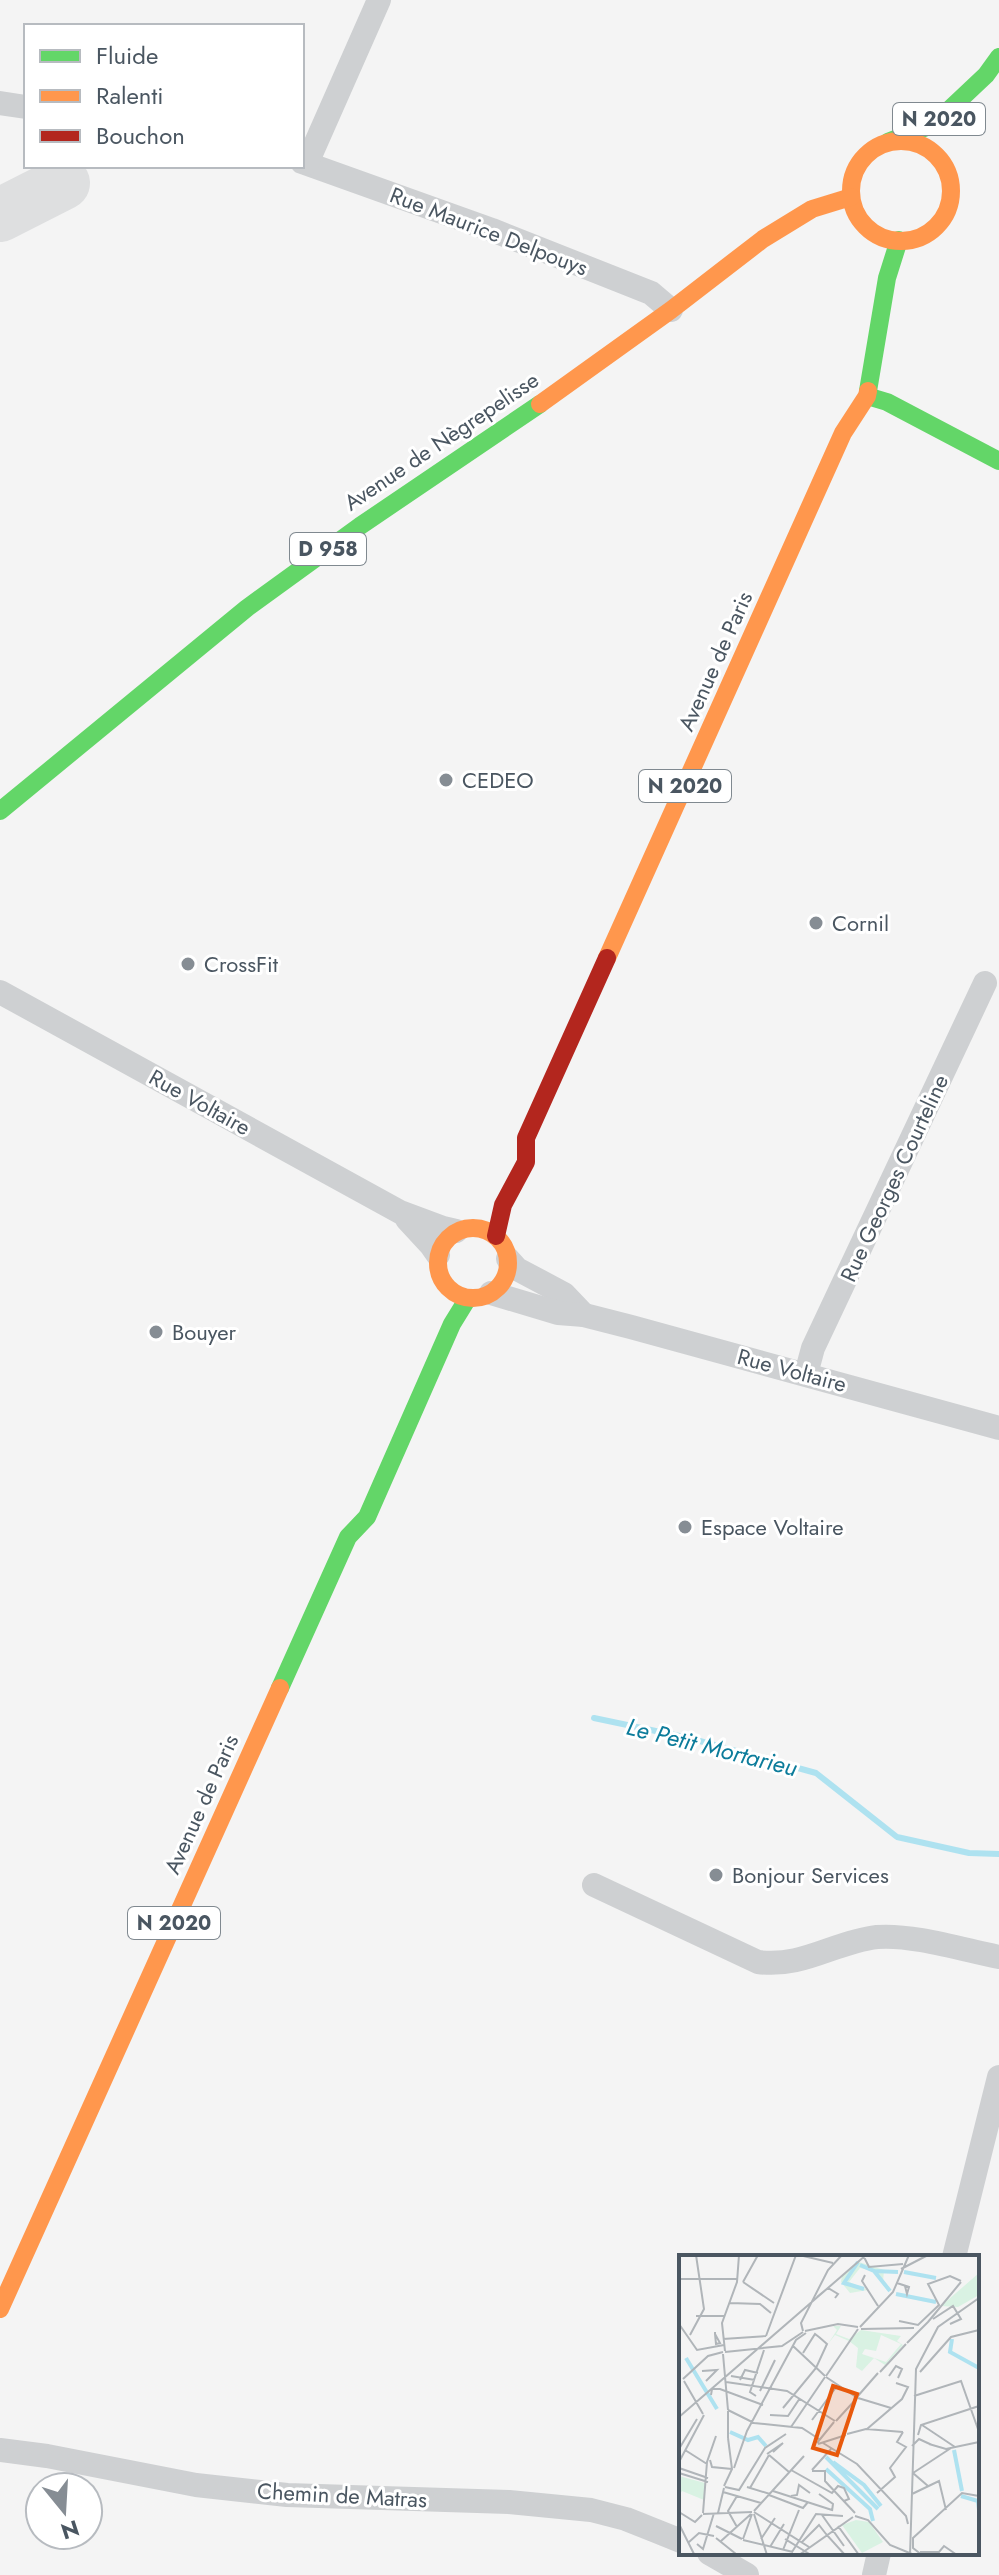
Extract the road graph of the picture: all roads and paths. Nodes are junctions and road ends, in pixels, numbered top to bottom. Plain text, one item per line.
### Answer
1 (379, 0) edge
2 (999, 57) edge
3 (986, 75) junction
4 (0, 103) edge
5 (24, 107) edge
6 (964, 124) dead end
7 (954, 144) dead end
8 (880, 145) junction
9 (304, 162) edge
10 (947, 171) junction
11 (851, 197) junction
12 (899, 240) junction
13 (671, 310) junction
14 (867, 396) junction
15 (999, 461) edge
16 (0, 811) edge
17 (985, 983) dead end
18 (0, 992) edge
19 (526, 1138) junction
20 (400, 1212) junction
21 (463, 1229) junction
22 (496, 1236) junction
23 (438, 1255) junction
24 (508, 1259) junction
25 (448, 1288) junction
26 (479, 1296) junction
27 (584, 1315) junction
28 (425, 1340) dead end
29 (806, 1374) junction
30 (999, 1428) edge
31 (350, 1509) dead end
32 (348, 1537) junction
33 (594, 1885) dead end
34 (999, 1957) edge
35 (999, 2077) edge
36 (954, 2255) edge
37 (0, 2309) edge
38 (0, 2450) edge
39 (679, 2540) edge
40 (712, 2555) edge
41 (879, 2555) edge
42 (747, 2575) edge
43 (874, 2575) edge

1 - 9 street
2 - 3 main road, N 2020
3 - 6 main road, N 2020
3 - 8 main road, N 2020
4 - 5 street
7 - 10 main road, N 2020
8 - 10 main road
8 - 11 main road
9 - 13 street, Rue Maurice Delpouys
10 - 12 main road
11 - 12 main road
11 - 13 main road, Avenue de Nègrepelisse / D 958
12 - 14 main road, Avenue de Paris / N 2020
13 - 16 main road, Avenue de Nègrepelisse / D 958
14 - 15 main road
14 - 19 main road, Avenue de Paris / N 2020
17 - 29 street, Rue Georges Courteline
18 - 20 street, Rue Voltaire
19 - 21 main road, Avenue de Paris / N 2020
19 - 22 main road, Avenue de Paris / N 2020
20 - 21 street, Rue Voltaire
20 - 23 street, Rue Voltaire
21 - 22 main road
21 - 23 main road
22 - 24 main road
23 - 25 main road
24 - 26 main road
24 - 27 street, Rue Voltaire
25 - 26 main road
25 - 28 main road
26 - 27 street, Rue Voltaire
26 - 32 main road, Avenue de Paris / N 2020
27 - 29 street, Rue Voltaire
29 - 30 street, Rue Voltaire
31 - 32 main road, Avenue de Paris / N 2020
32 - 37 main road, Avenue de Paris / N 2020
33 - 34 street
35 - 36 street
38 - 39 street, Chemin de Matras
40 - 42 street
41 - 43 street

